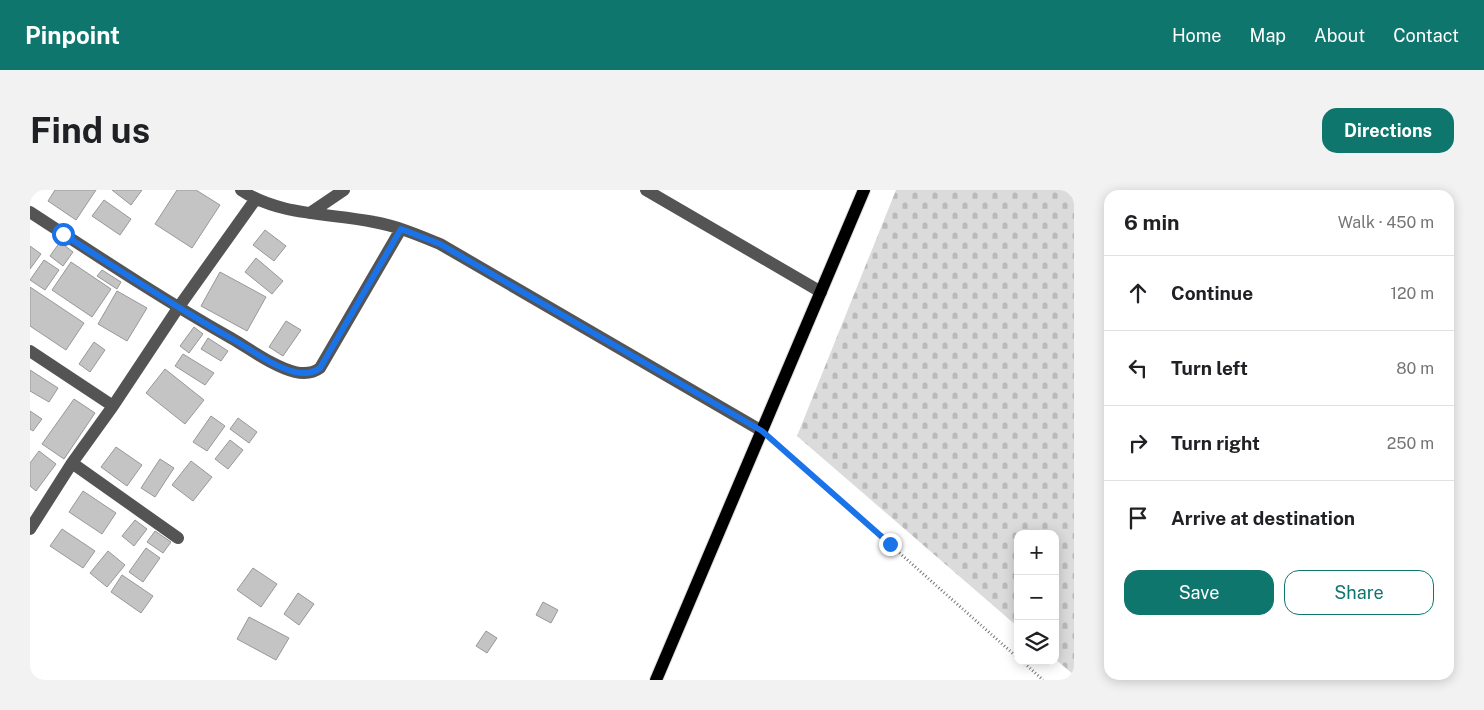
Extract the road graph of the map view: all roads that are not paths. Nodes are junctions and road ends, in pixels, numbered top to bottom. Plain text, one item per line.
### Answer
1 (241, 190) edge
2 (344, 190) edge
3 (646, 190) edge
4 (864, 190) edge
5 (255, 200) junction
6 (30, 212) edge
7 (310, 213) junction
8 (401, 229) junction
9 (821, 292) junction
10 (178, 308) junction
11 (30, 351) edge
12 (113, 406) junction
13 (762, 431) junction
14 (72, 463) junction
15 (30, 529) edge
16 (178, 538) dead end
17 (656, 680) edge

1 - 5 street
2 - 7 street
3 - 9 street
4 - 9 main road
5 - 7 street
5 - 10 street
6 - 10 street
7 - 8 street
8 - 10 street
8 - 13 street
9 - 13 main road
10 - 12 street
11 - 12 street
12 - 14 street
13 - 17 main road
14 - 15 street
14 - 16 street

